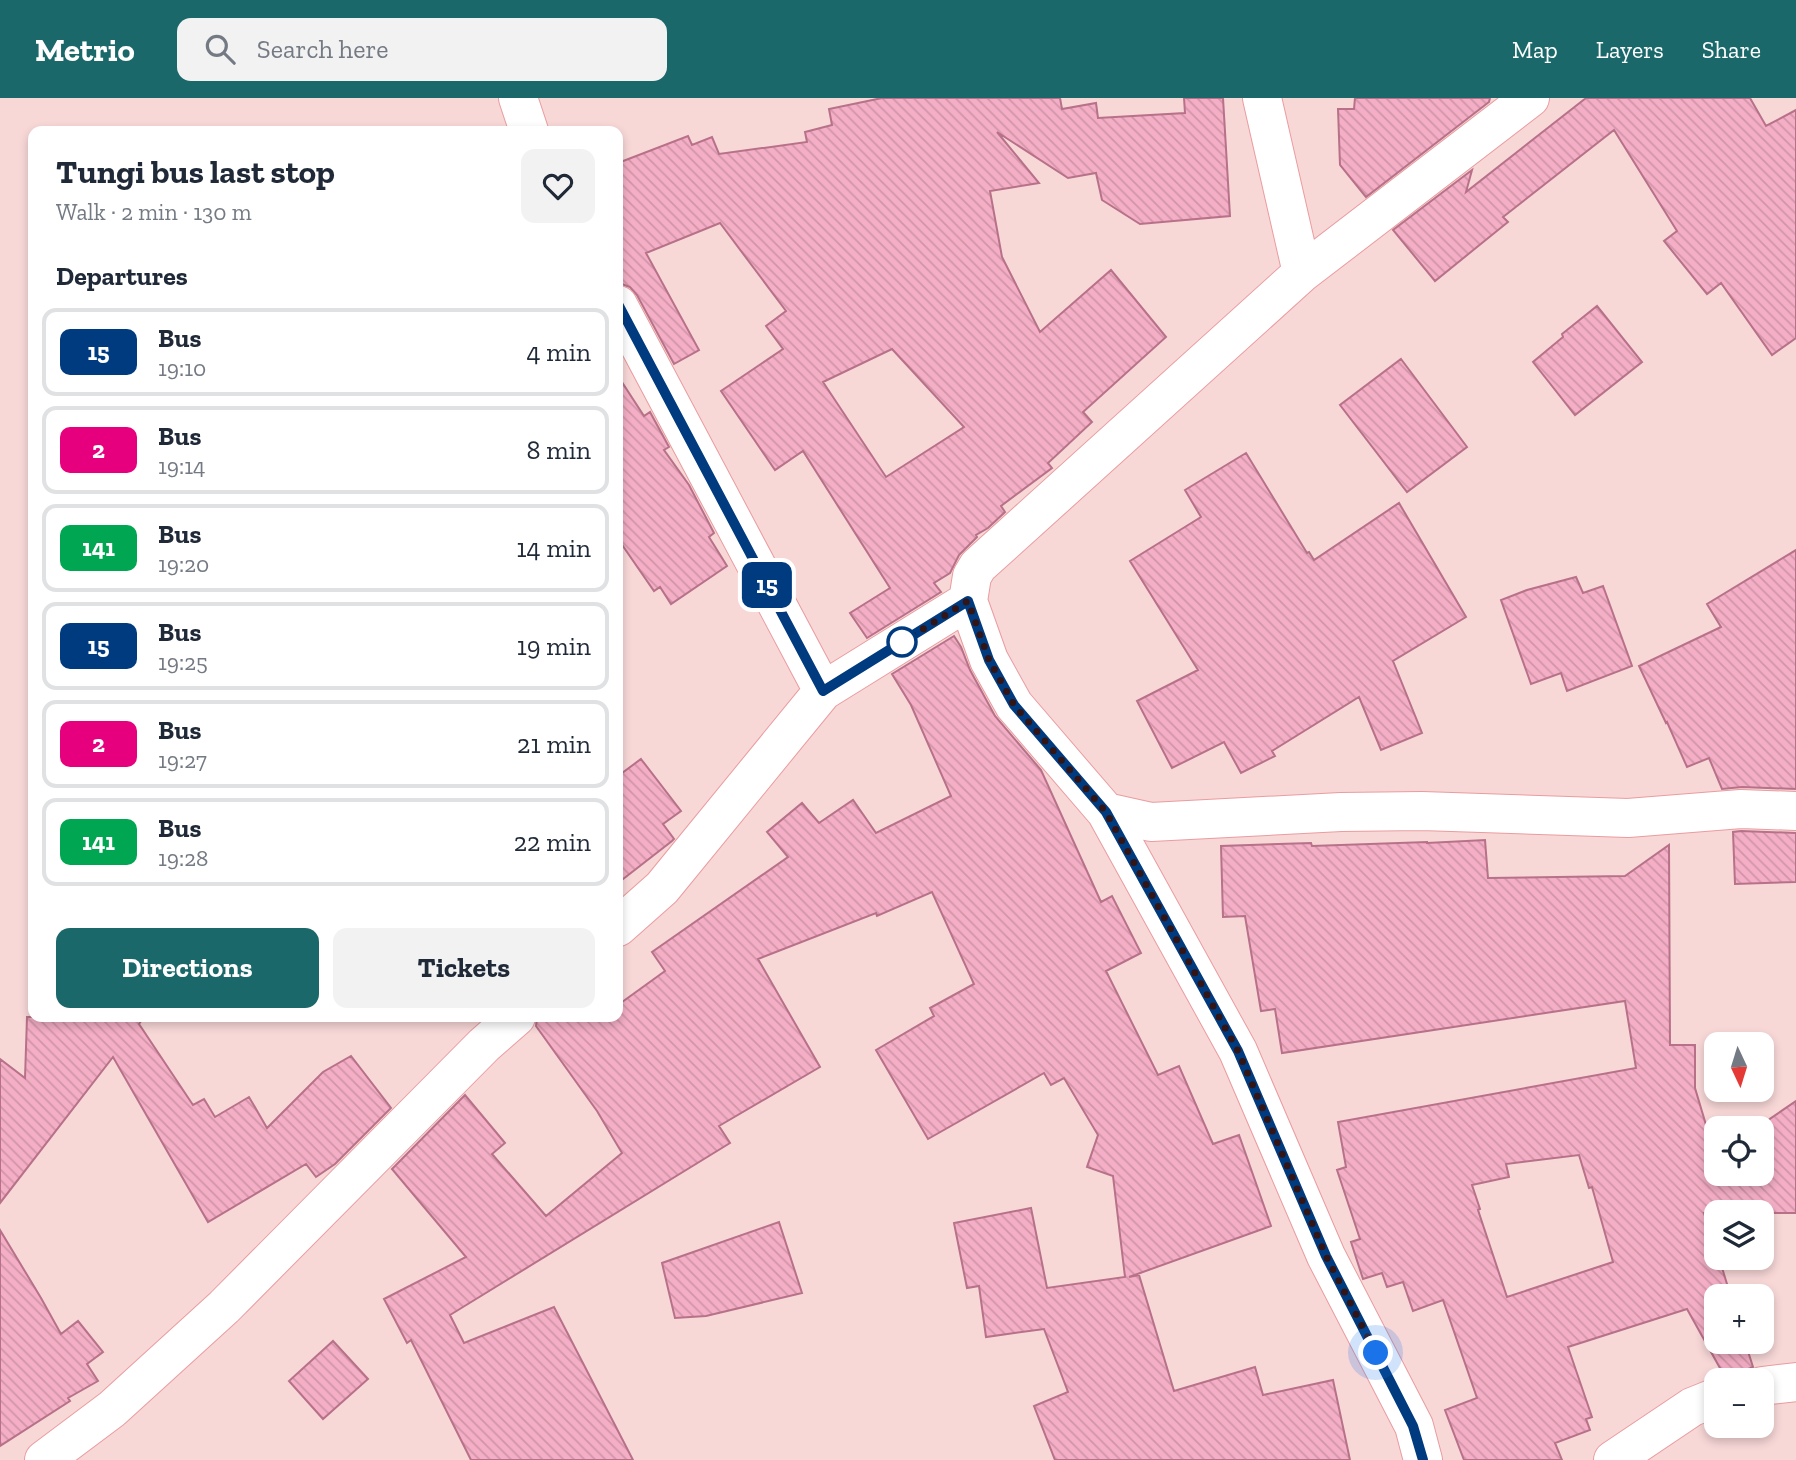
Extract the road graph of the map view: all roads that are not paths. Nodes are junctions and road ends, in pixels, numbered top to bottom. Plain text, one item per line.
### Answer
1 (518, 98) edge
2 (1262, 98) edge
3 (1530, 98) edge
4 (527, 126) edge
5 (1302, 273) junction
6 (623, 313) edge
7 (968, 601) junction
8 (823, 691) junction
9 (1796, 811) edge
10 (1106, 812) junction
11 (623, 923) edge
12 (510, 1022) edge
13 (1796, 1382) edge
14 (1774, 1385) edge
15 (1704, 1402) edge
16 (44, 1460) edge
17 (1423, 1460) edge
18 (1613, 1460) edge

1 - 4 street
2 - 5 street
3 - 5 street
5 - 7 street
6 - 8 street
7 - 8 street
7 - 10 street
8 - 11 street
9 - 10 street
10 - 17 street
12 - 16 street
13 - 14 street
15 - 18 street

